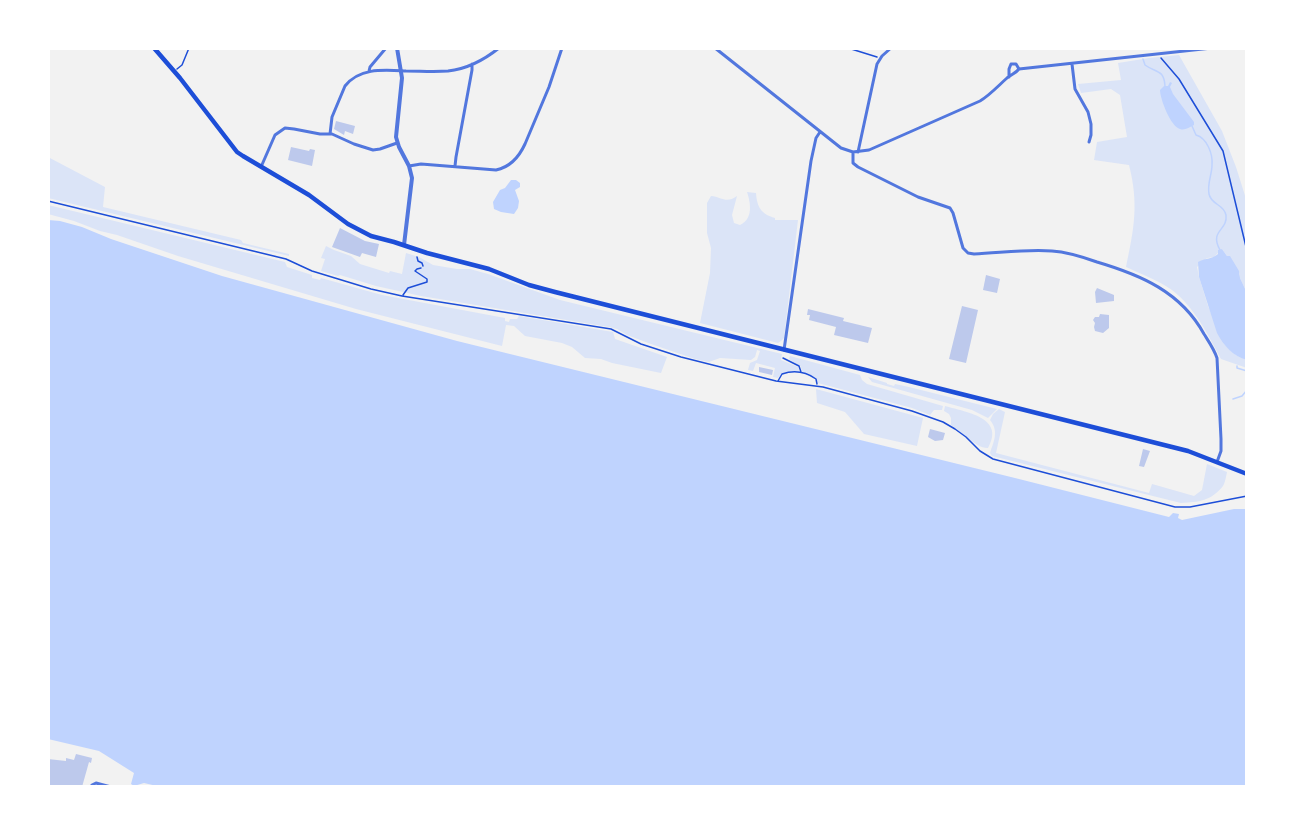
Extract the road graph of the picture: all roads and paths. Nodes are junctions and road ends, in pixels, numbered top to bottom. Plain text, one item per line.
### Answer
1 (154, 48) edge
2 (189, 48) edge
3 (386, 48) edge
4 (397, 48) edge
5 (499, 48) edge
6 (562, 48) edge
7 (715, 48) edge
8 (848, 48) edge
9 (889, 48) edge
10 (1212, 48) edge
11 (1159, 56) dead end
12 (880, 58) junction
13 (472, 64) junction
14 (1072, 64) junction
15 (1019, 69) junction
16 (174, 70) junction
17 (369, 71) junction
18 (402, 71) junction
19 (1009, 77) junction
20 (820, 132) junction
21 (330, 134) junction
22 (1089, 142) dead end
23 (397, 143) junction
24 (856, 152) junction
25 (261, 166) junction
26 (409, 166) junction
27 (455, 167) junction
28 (48, 201) edge
29 (404, 245) junction
30 (1247, 251) edge
31 (417, 257) dead end
32 (402, 296) junction
33 (784, 356) junction
34 (801, 373) junction
35 (778, 382) junction
36 (817, 386) junction
37 (1217, 462) junction
38 (1247, 474) edge
39 (1247, 496) edge
40 (91, 787) edge
41 (111, 787) edge

1 - 16 main road
2 - 16 path
3 - 17 street
4 - 18 street
5 - 13 street
6 - 27 street
7 - 20 street
8 - 12 path
9 - 12 street
10 - 14 street
11 - 30 path
12 - 24 street
13 - 18 street
13 - 27 street
14 - 15 street
14 - 22 street
15 - 19 street
15 - 19 street
16 - 25 main road
17 - 18 street
17 - 21 street
18 - 23 street
19 - 24 street
20 - 24 street
20 - 33 street
21 - 23 street
21 - 25 street
23 - 26 street
24 - 37 street
25 - 29 main road
26 - 27 street
26 - 29 street
28 - 32 path
29 - 33 main road
31 - 32 path
32 - 35 path
33 - 34 path
33 - 37 main road
34 - 35 path
34 - 36 path
35 - 36 path
36 - 39 path
37 - 38 main road
40 - 41 street

